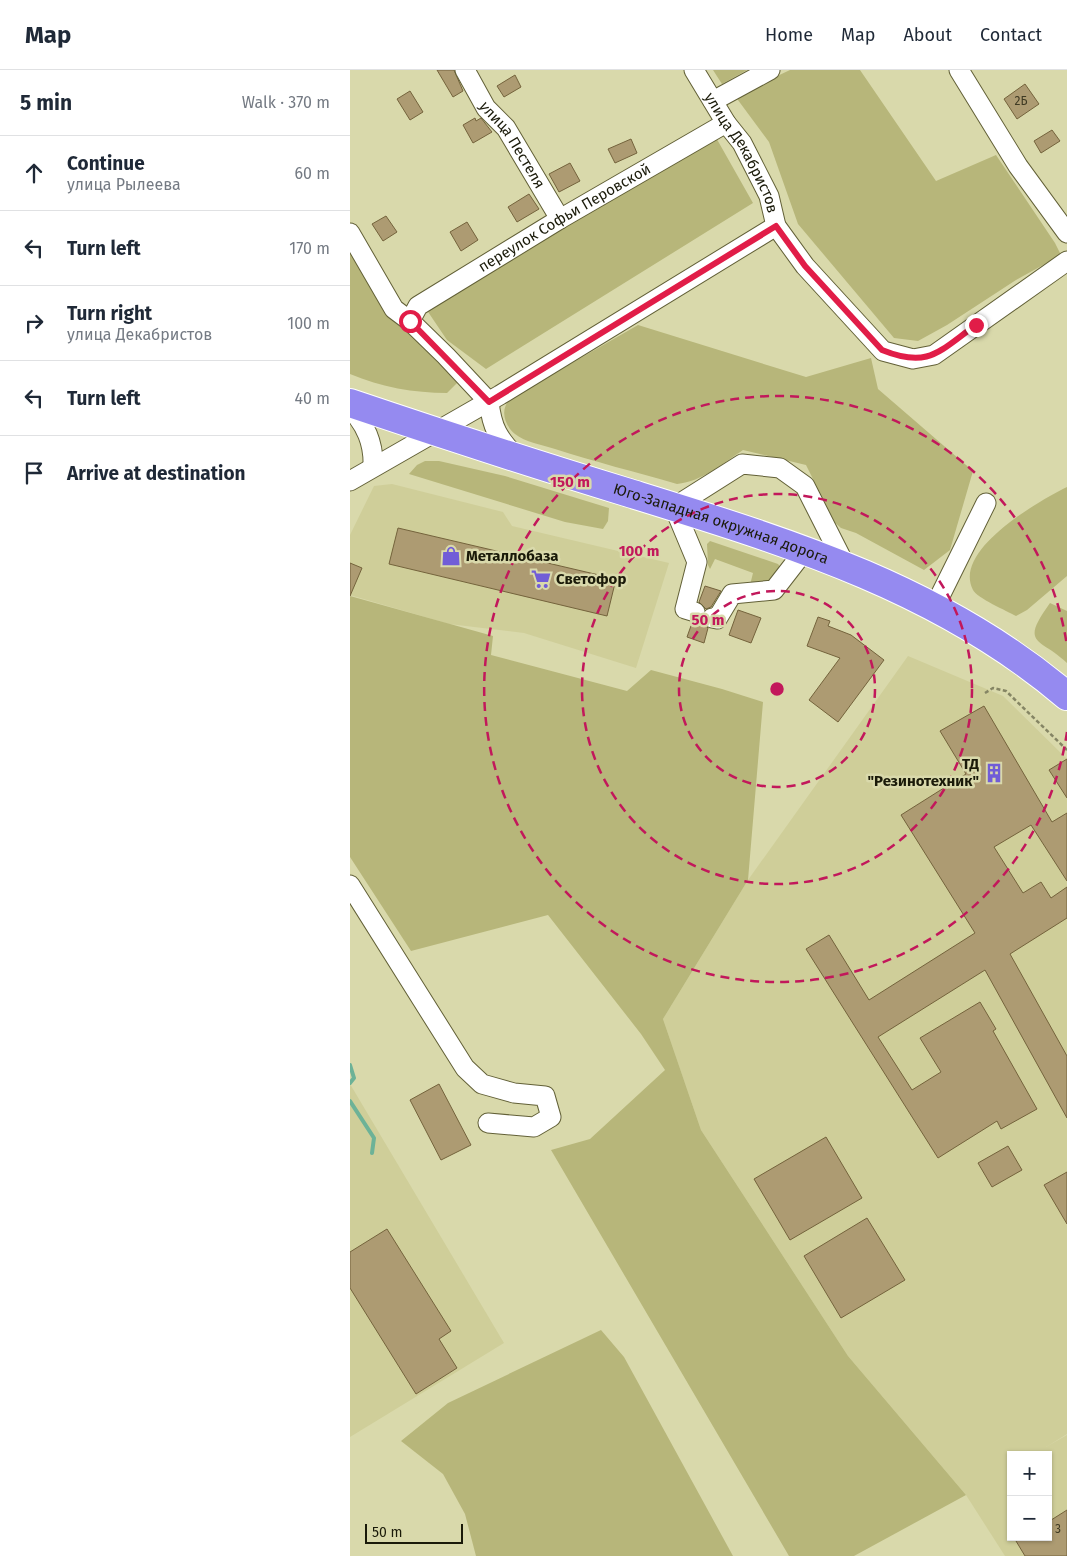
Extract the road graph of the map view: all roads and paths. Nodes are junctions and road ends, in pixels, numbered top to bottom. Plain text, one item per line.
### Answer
1 (465, 70) edge
2 (694, 70) edge
3 (770, 70) edge
4 (959, 70) edge
5 (713, 101) junction
6 (726, 124) junction
7 (560, 220) junction
8 (776, 226) junction
9 (350, 233) edge
10 (1067, 233) edge
11 (1067, 261) edge
12 (410, 321) junction
13 (489, 402) junction
14 (350, 403) edge
15 (350, 408) edge
16 (436, 432) junction
17 (516, 458) junction
18 (373, 467) junction
19 (350, 481) edge
20 (986, 502) dead end
21 (674, 507) junction
22 (805, 550) junction
23 (844, 565) junction
24 (935, 606) junction
25 (985, 693) dead end
26 (1067, 696) edge
27 (1067, 750) edge
28 (350, 885) edge
29 (488, 1124) dead end

1 - 7 street, улица Пестеля
2 - 5 street, улица Декабристов
3 - 5 street
4 - 10 street
5 - 6 street, улица Декабристов
6 - 7 street, переулок Софьи Перовской
6 - 8 street, улица Декабристов
7 - 12 street, переулок Софьи Перовской
8 - 11 street, улица Декабристов
8 - 13 street
9 - 12 street
12 - 13 street
13 - 16 street
13 - 17 street
14 - 16 highway, Юго-Западная окружная дорога
15 - 18 street
16 - 17 highway, Юго-Западная окружная дорога
16 - 18 street
17 - 21 highway, Юго-Западная окружная дорога
18 - 19 street
20 - 24 street
21 - 22 highway, Юго-Западная окружная дорога
21 - 22 street
21 - 23 street
22 - 23 highway, Юго-Западная окружная дорога
23 - 24 highway, Юго-Западная окружная дорога
24 - 26 highway, Юго-Западная окружная дорога
25 - 27 path
28 - 29 street

